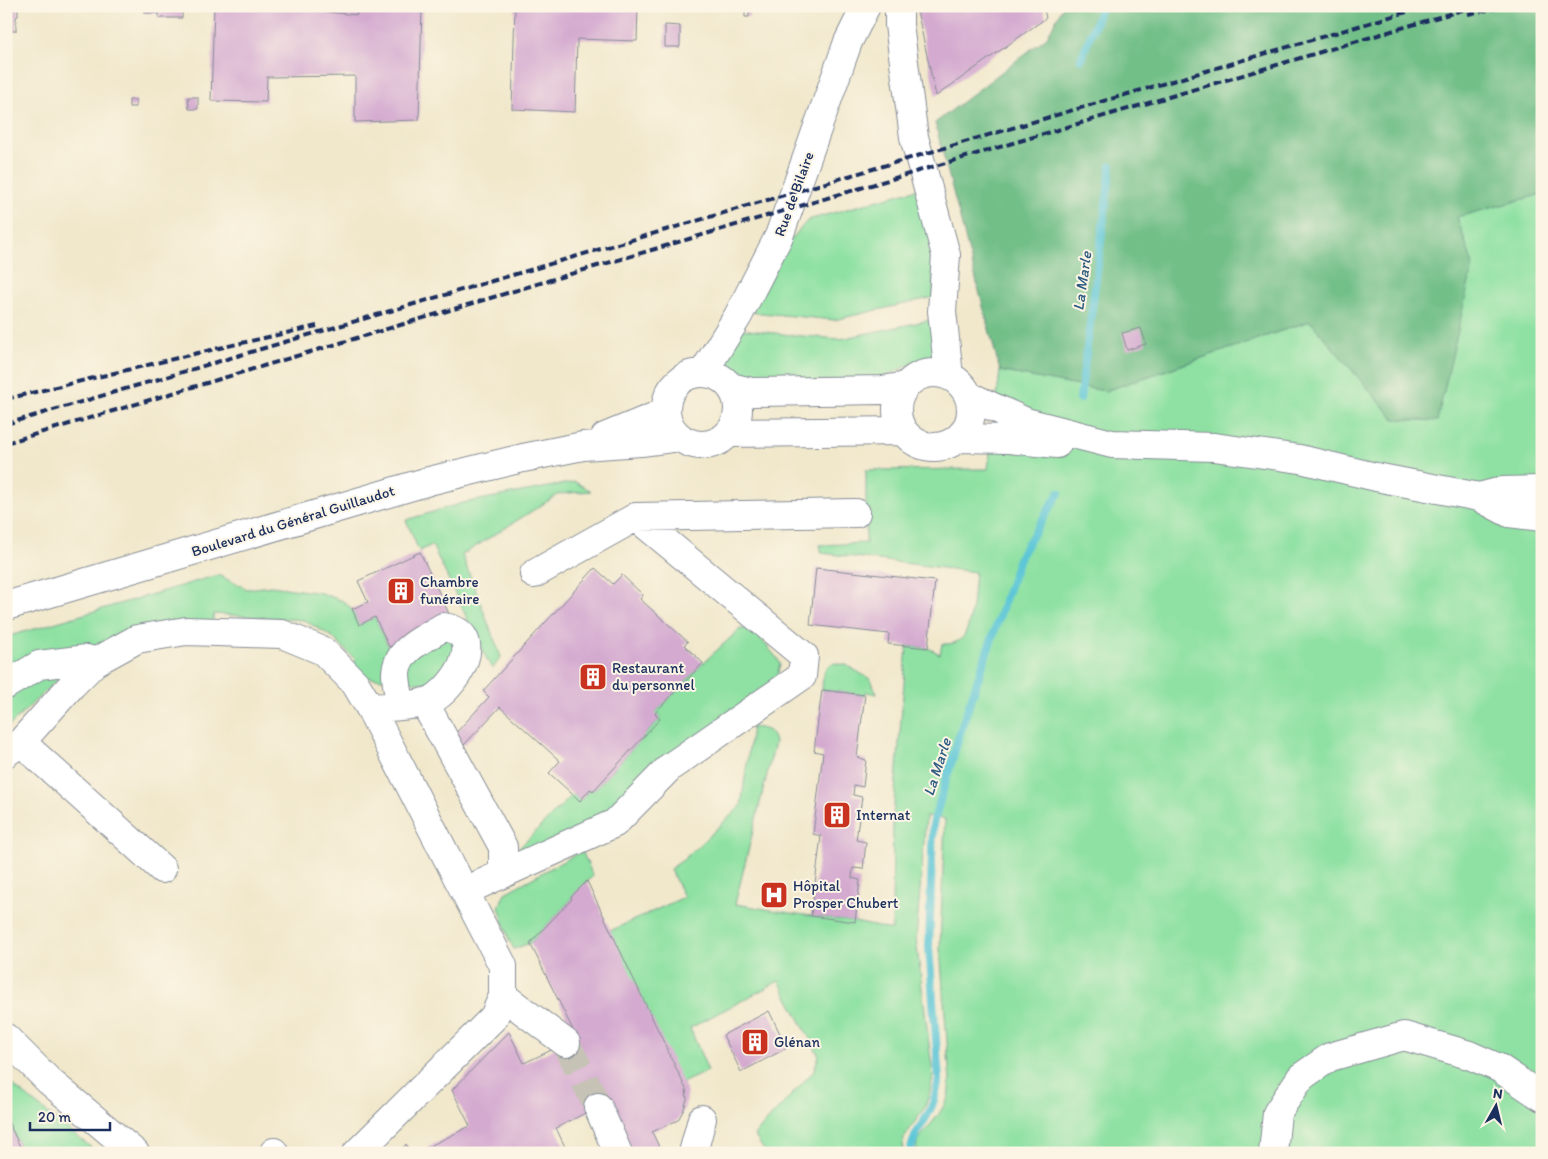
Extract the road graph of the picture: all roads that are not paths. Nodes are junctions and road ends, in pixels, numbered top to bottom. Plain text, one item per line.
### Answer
1 (866, 6) edge
2 (899, 6) edge
3 (703, 372) junction
4 (950, 376) junction
5 (906, 386) junction
6 (732, 387) junction
7 (969, 396) junction
8 (666, 412) junction
9 (904, 431) junction
10 (729, 433) junction
11 (680, 437) junction
12 (960, 438) junction
13 (1112, 444) junction
14 (583, 446) junction
15 (1542, 490) edge
16 (1479, 497) junction
17 (856, 512) dead end
18 (636, 517) junction
19 (1542, 517) edge
20 (534, 574) dead end
21 (6, 606) edge
22 (95, 662) junction
23 (6, 685) edge
24 (370, 708) junction
25 (14, 748) edge
26 (162, 869) dead end
27 (503, 874) junction
28 (465, 891) junction
29 (503, 996) junction
30 (6, 1038) edge
31 (566, 1043) tunnel mouth
32 (1542, 1097) edge
33 (598, 1107) tunnel mouth
34 (702, 1119) dead end
35 (135, 1153) edge
36 (357, 1153) edge
37 (618, 1153) edge
38 (693, 1153) edge
39 (1272, 1153) edge

1 - 3 street, Rue de Bilaire
2 - 4 street
3 - 6 street
3 - 8 street
4 - 5 street
4 - 7 street
5 - 6 street
5 - 9 street
6 - 10 street
7 - 12 street
7 - 13 street
8 - 11 street
8 - 14 street, Boulevard du Général Guillaudot
9 - 10 street
9 - 12 street
10 - 11 street
11 - 14 street, Boulevard du Général Guillaudot
12 - 13 street
13 - 16 street
14 - 21 street, Boulevard du Général Guillaudot
15 - 16 street
16 - 19 street
17 - 18 street
18 - 20 street
18 - 27 street
22 - 23 street
22 - 24 street
22 - 25 street
24 - 27 street
24 - 28 street
25 - 26 street
27 - 28 street
28 - 29 street
29 - 31 street
29 - 36 street
30 - 35 street
32 - 39 street
33 - 37 street
34 - 38 street

